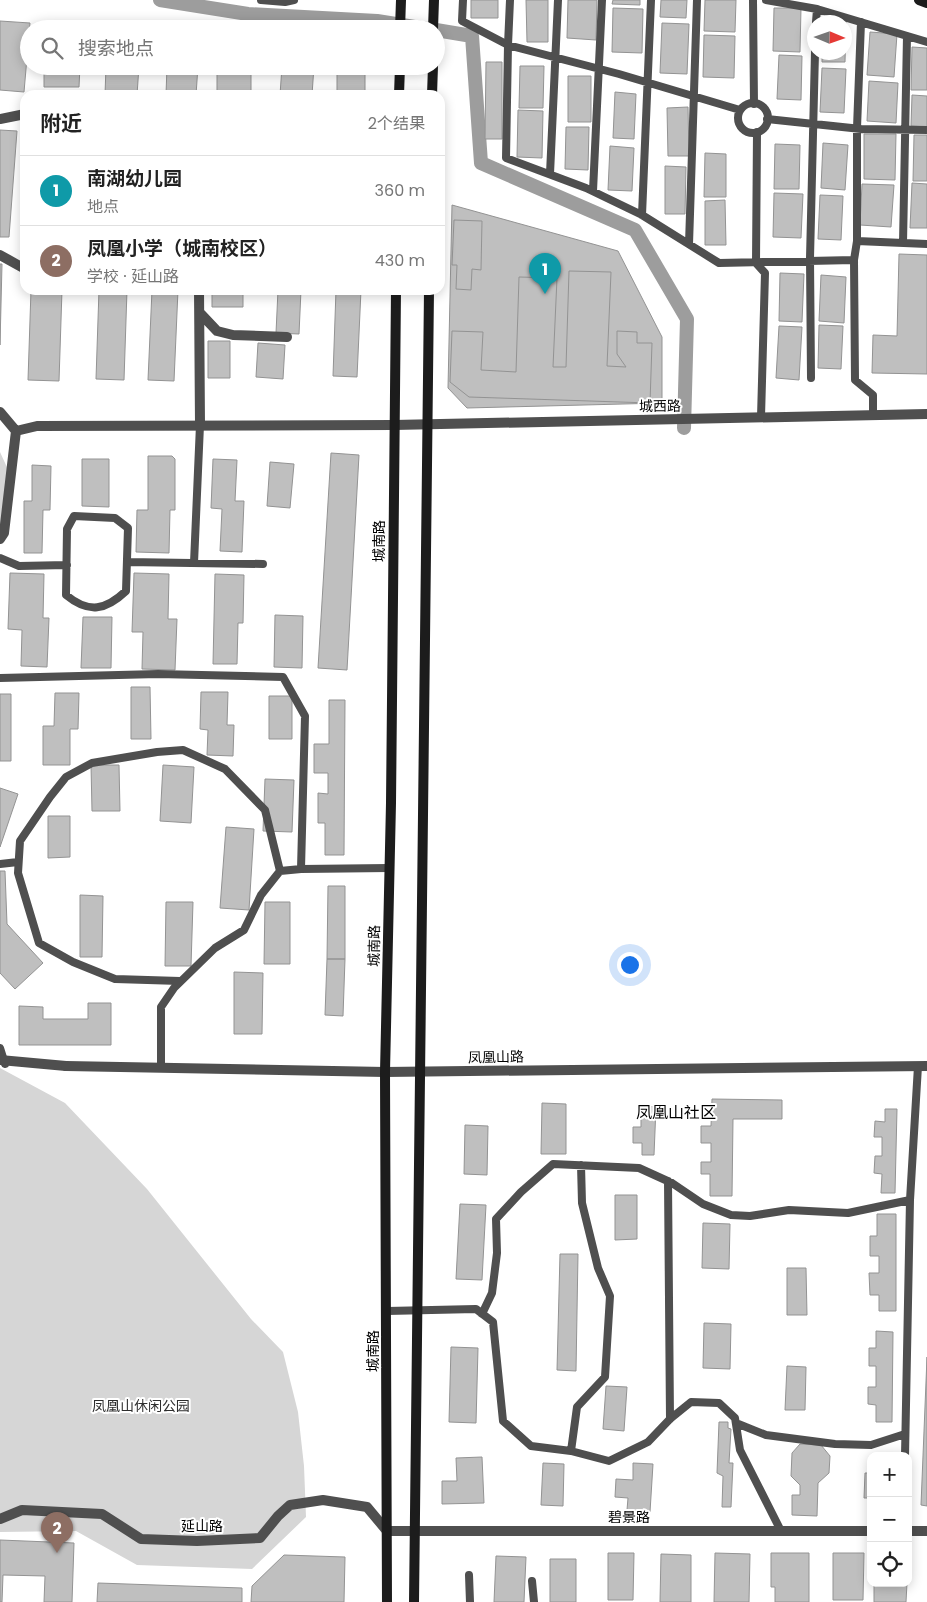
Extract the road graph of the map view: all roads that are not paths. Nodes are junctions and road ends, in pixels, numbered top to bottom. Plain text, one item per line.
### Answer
1 (261, 0) edge
2 (294, 0) edge
3 (401, 0) edge
4 (463, 0) edge
5 (510, 0) edge
6 (558, 0) edge
7 (602, 0) edge
8 (652, 0) edge
9 (696, 0) edge
10 (753, 0) edge
11 (766, 0) edge
12 (918, 0) edge
13 (434, 1) edge
14 (927, 3) edge
15 (817, 9) junction
16 (817, 15) edge
17 (400, 20) edge
18 (434, 20) edge
19 (861, 22) junction
20 (907, 36) junction
21 (927, 42) edge
22 (508, 46) junction
23 (555, 58) junction
24 (815, 60) edge
25 (600, 69) junction
26 (400, 75) edge
27 (433, 75) edge
28 (649, 83) junction
29 (399, 90) edge
30 (432, 90) edge
31 (694, 97) junction
32 (754, 104) junction
33 (740, 110) junction
34 (20, 115) edge
35 (0, 119) edge
36 (767, 119) junction
37 (813, 124) junction
38 (857, 128) junction
39 (905, 130) junction
40 (927, 130) edge
41 (757, 132) junction
42 (550, 174) junction
43 (593, 191) junction
44 (642, 215) junction
45 (857, 242) junction
46 (903, 243) junction
47 (689, 244) junction
48 (927, 244) edge
49 (0, 255) edge
50 (854, 260) junction
51 (810, 261) junction
52 (756, 263) junction
53 (20, 266) edge
54 (199, 295) edge
55 (396, 295) edge
56 (429, 295) edge
57 (200, 313) junction
58 (288, 338) dead end
59 (811, 378) dead end
60 (0, 412) edge
61 (927, 414) edge
62 (873, 415) junction
63 (761, 417) junction
64 (427, 424) junction
65 (200, 425) junction
66 (394, 425) junction
67 (16, 431) junction
68 (0, 539) edge
69 (0, 558) edge
70 (127, 562) junction
71 (194, 563) junction
72 (263, 564) dead end
73 (67, 565) junction
74 (0, 678) edge
75 (18, 862) junction
76 (0, 864) edge
77 (389, 868) junction
78 (301, 869) junction
79 (280, 871) junction
80 (180, 981) junction
81 (0, 1048) edge
82 (3, 1061) edge
83 (923, 1066) edge
84 (161, 1068) junction
85 (385, 1072) junction
86 (421, 1072) junction
87 (582, 1165) junction
88 (668, 1181) junction
89 (910, 1200) junction
90 (387, 1310) junction
91 (418, 1310) junction
92 (482, 1314) junction
93 (670, 1419) junction
94 (736, 1422) junction
95 (905, 1434) junction
96 (572, 1451) junction
97 (904, 1452) edge
98 (0, 1519) edge
99 (387, 1531) junction
100 (415, 1531) junction
101 (781, 1531) junction
102 (867, 1531) edge
103 (912, 1531) edge
104 (927, 1531) edge
105 (469, 1576) dead end
106 (532, 1581) dead end
107 (387, 1602) edge
108 (414, 1602) edge
109 (470, 1602) edge
110 (534, 1602) edge

1 - 2 lane
3 - 17 main road
4 - 22 lane
5 - 22 lane
6 - 23 lane
7 - 25 lane
8 - 28 lane
9 - 31 lane
10 - 32 lane
11 - 15 lane
12 - 14 main road
13 - 18 main road
15 - 16 lane
15 - 19 lane
19 - 20 lane
19 - 38 lane
20 - 21 lane
20 - 39 lane
22 - 23 lane
22 - 42 lane
23 - 25 lane
23 - 42 lane
24 - 37 lane
25 - 28 lane
25 - 43 lane
26 - 29 main road
27 - 30 main road
28 - 31 lane
28 - 44 lane
31 - 33 lane
31 - 47 lane
32 - 33 lane
32 - 36 lane
33 - 41 lane
34 - 35 street
36 - 37 lane
36 - 41 lane
37 - 38 lane
37 - 51 lane
38 - 39 lane
38 - 45 lane
39 - 40 lane
39 - 46 lane
41 - 52 lane
42 - 43 lane
43 - 44 lane
44 - 47 lane
45 - 46 lane
45 - 50 lane
46 - 48 lane
47 - 52 lane
49 - 53 street
50 - 51 lane
50 - 62 lane
51 - 52 lane
51 - 59 lane
52 - 63 lane
54 - 57 street
55 - 66 main road, 城南路
56 - 64 main road
57 - 58 street
57 - 65 street
60 - 67 street
61 - 62 street, 城西路
62 - 63 street, 城西路
63 - 64 street, 城西路
64 - 66 street, 城西路
64 - 86 main road
65 - 66 street, 城西路
65 - 67 street, 城西路
65 - 71 lane
66 - 77 main road, 城南路
67 - 68 street
69 - 73 lane
70 - 71 lane
70 - 73 lane
70 - 73 lane
71 - 72 lane
74 - 78 lane
75 - 76 lane
75 - 79 lane
75 - 80 lane
77 - 78 lane
77 - 85 main road, 城南路
78 - 79 lane
79 - 80 lane
80 - 84 lane
81 - 82 lane
82 - 84 street, 凤凰山路
83 - 86 street, 凤凰山路
83 - 89 lane
84 - 85 street, 凤凰山路
85 - 86 street, 凤凰山路
85 - 90 main road, 城南路
86 - 91 main road
87 - 88 lane
87 - 92 lane
87 - 96 lane
88 - 89 lane
88 - 93 lane
89 - 95 lane
90 - 91 lane
90 - 99 main road, 城南路
91 - 92 lane
91 - 100 main road
92 - 96 lane
93 - 94 lane
93 - 96 lane
94 - 95 lane
94 - 101 lane
95 - 97 lane
98 - 99 street, 延山路
99 - 100 street, 碧景路
99 - 107 main road, 城南路
100 - 101 street, 碧景路
100 - 108 main road
101 - 102 street, 碧景路
103 - 104 street
105 - 109 lane
106 - 110 lane

